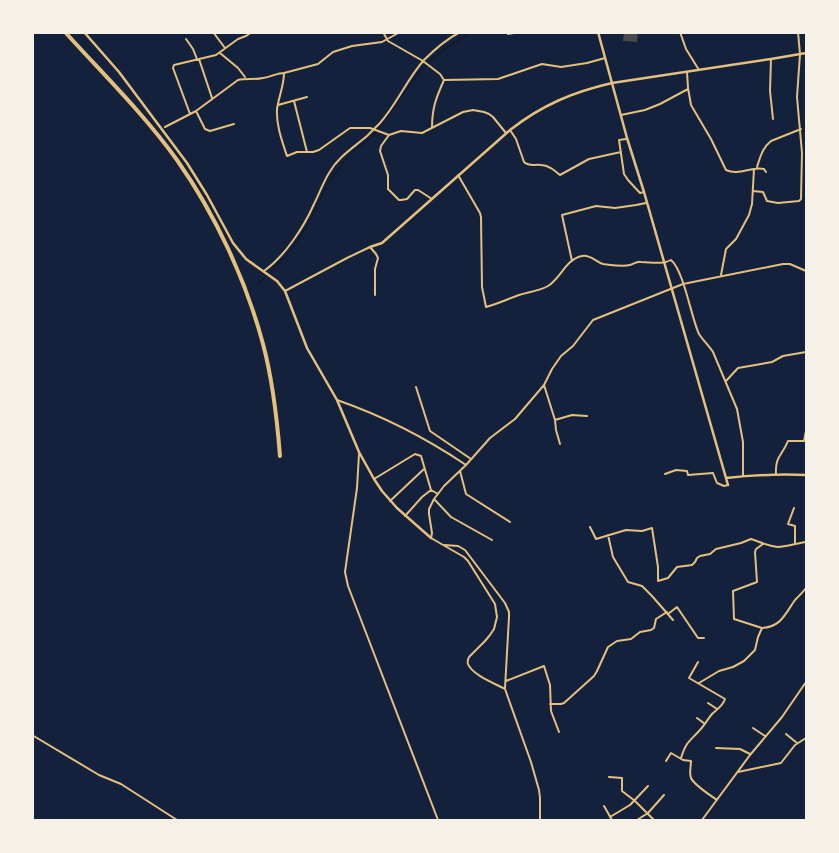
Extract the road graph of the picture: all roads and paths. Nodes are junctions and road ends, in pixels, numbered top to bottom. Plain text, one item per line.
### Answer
1 (65, 32) edge
2 (84, 32) edge
3 (213, 32) edge
4 (244, 32) edge
5 (252, 32) edge
6 (383, 32) edge
7 (387, 32) edge
8 (400, 32) edge
9 (460, 32) edge
10 (508, 32) edge
11 (519, 32) edge
12 (598, 32) edge
13 (680, 32) edge
14 (798, 32) edge
15 (246, 36) junction
16 (186, 39) dead end
17 (387, 40) junction
18 (225, 48) junction
19 (220, 53) junction
20 (806, 53) edge
21 (800, 54) junction
22 (605, 58) junction
23 (198, 59) junction
24 (771, 59) junction
25 (424, 62) junction
26 (699, 70) junction
27 (687, 72) junction
28 (284, 73) junction
29 (246, 78) junction
30 (444, 80) junction
31 (612, 83) junction
32 (688, 88) junction
33 (212, 98) junction
34 (307, 98) dead end
35 (294, 101) junction
36 (278, 105) junction
37 (196, 111) junction
38 (190, 114) junction
39 (621, 116) junction
40 (773, 119) dead end
41 (234, 124) dead end
42 (165, 126) dead end
43 (432, 128) junction
44 (375, 129) junction
45 (801, 129) junction
46 (510, 130) junction
47 (506, 133) junction
48 (388, 134) junction
49 (627, 138) junction
50 (307, 152) junction
51 (621, 152) junction
52 (806, 152) edge
53 (802, 153) junction
54 (755, 169) junction
55 (766, 172) dead end
56 (458, 175) junction
57 (753, 191) junction
58 (644, 192) junction
59 (432, 199) junction
60 (647, 202) junction
61 (370, 247) junction
62 (572, 261) junction
63 (664, 263) junction
64 (806, 271) edge
65 (264, 273) junction
66 (721, 276) junction
67 (683, 284) junction
68 (672, 288) junction
69 (285, 291) junction
70 (375, 295) dead end
71 (806, 352) edge
72 (726, 381) junction
73 (544, 385) junction
74 (416, 387) dead end
75 (337, 400) junction
76 (587, 416) dead end
77 (555, 420) junction
78 (806, 431) edge
79 (560, 444) dead end
80 (359, 452) junction
81 (280, 456) dead end
82 (472, 459) junction
83 (466, 465) junction
84 (424, 469) junction
85 (460, 471) junction
86 (665, 474) dead end
87 (776, 474) junction
88 (806, 475) edge
89 (743, 476) junction
90 (726, 478) junction
91 (374, 479) junction
92 (728, 485) joint
93 (431, 490) junction
94 (438, 494) junction
95 (434, 499) junction
96 (390, 501) junction
97 (794, 508) dead end
98 (405, 516) junction
99 (510, 522) dead end
100 (590, 527) dead end
101 (608, 535) junction
102 (431, 538) junction
103 (492, 540) dead end
104 (795, 543) junction
105 (806, 543) edge
106 (762, 544) junction
107 (441, 545) junction
108 (806, 588) edge
109 (667, 613) junction
110 (673, 620) dead end
111 (762, 628) junction
112 (704, 638) dead end
113 (698, 662) dead end
114 (506, 681) junction
115 (806, 682) edge
116 (699, 683) junction
117 (505, 688) junction
118 (708, 703) dead end
119 (550, 704) junction
120 (717, 710) junction
121 (697, 718) dead end
122 (704, 724) junction
123 (753, 728) dead end
124 (559, 732) dead end
125 (786, 734) dead end
126 (32, 735) edge
127 (765, 736) junction
128 (806, 738) edge
129 (798, 744) junction
130 (716, 748) dead end
131 (750, 755) junction
132 (681, 758) junction
133 (666, 761) dead end
134 (738, 772) junction
135 (609, 777) dead end
136 (648, 786) dead end
137 (664, 795) dead end
138 (717, 800) junction
139 (635, 801) junction
140 (604, 806) dead end
141 (648, 813) junction
142 (610, 817) junction
143 (177, 820) edge
144 (438, 820) edge
145 (540, 820) edge
146 (612, 820) edge
147 (636, 820) edge
148 (654, 820) edge
149 (702, 820) edge

1 - 81 highway
2 - 65 street
3 - 18 street
4 - 15 street
5 - 15 street
6 - 17 street
7 - 17 street
8 - 17 street
9 - 25 street
10 - 11 street
12 - 22 street
13 - 26 street
14 - 21 street
15 - 18 street
16 - 23 street
17 - 25 street
17 - 28 street
18 - 19 street
19 - 23 street
19 - 29 street
20 - 21 street
21 - 24 street
21 - 45 street
22 - 30 street
22 - 31 street
23 - 33 street
23 - 38 street
24 - 26 street
24 - 40 street
25 - 30 street
25 - 44 street
26 - 27 street
27 - 31 street
27 - 32 street
28 - 29 street
28 - 36 street
29 - 33 street
30 - 43 street
31 - 39 street
31 - 46 street
32 - 39 street
32 - 54 street
33 - 37 street
34 - 35 street
35 - 36 street
35 - 50 street
36 - 50 street
37 - 38 street
37 - 41 street
38 - 42 street
39 - 49 street
43 - 47 street
43 - 48 street
44 - 48 street
44 - 50 street
44 - 65 street
45 - 53 street
45 - 54 street
46 - 47 street
46 - 51 street
47 - 56 street
48 - 59 street
49 - 51 street
49 - 58 street
51 - 58 street
52 - 53 street
53 - 57 street
54 - 55 street
54 - 57 street
56 - 59 street
56 - 62 street
57 - 66 street
58 - 60 street
59 - 61 street
60 - 62 street
60 - 63 street
61 - 69 street
61 - 70 street
62 - 63 street
63 - 67 street
63 - 68 street
64 - 66 street
65 - 69 street
66 - 67 street
67 - 68 street
67 - 72 street
68 - 73 street
68 - 90 street
69 - 75 street
71 - 72 street
72 - 89 street
73 - 77 street
73 - 82 street
74 - 82 street
75 - 80 street
75 - 83 street
76 - 77 street
77 - 79 street
78 - 87 street
80 - 91 street
80 - 144 street
82 - 83 street
83 - 85 street
84 - 91 street
84 - 93 street
84 - 96 street
85 - 94 street
85 - 99 street
86 - 92 street
87 - 88 street
87 - 89 street
89 - 90 street
90 - 92 street
91 - 96 street
93 - 94 street
93 - 98 street
94 - 95 street
95 - 102 street
95 - 103 street
96 - 98 street
97 - 104 street
98 - 102 street
100 - 101 street
101 - 106 street
101 - 109 street
102 - 107 street
104 - 105 street
104 - 106 street
106 - 111 street
107 - 114 street
107 - 117 street
108 - 111 street
109 - 110 street
109 - 112 street
109 - 119 street
111 - 116 street
113 - 116 street
114 - 117 street
114 - 119 street
115 - 127 street
116 - 120 street
117 - 145 street
118 - 120 street
119 - 124 street
120 - 122 street
121 - 122 street
122 - 132 street
123 - 127 street
125 - 129 street
126 - 143 street
127 - 131 street
128 - 129 street
129 - 134 street
130 - 131 street
131 - 134 street
132 - 133 street
132 - 138 street
134 - 138 street
135 - 139 street
136 - 139 street
137 - 141 street
138 - 149 street
139 - 141 street
139 - 142 street
140 - 142 street
141 - 147 street
141 - 148 street
142 - 146 street

